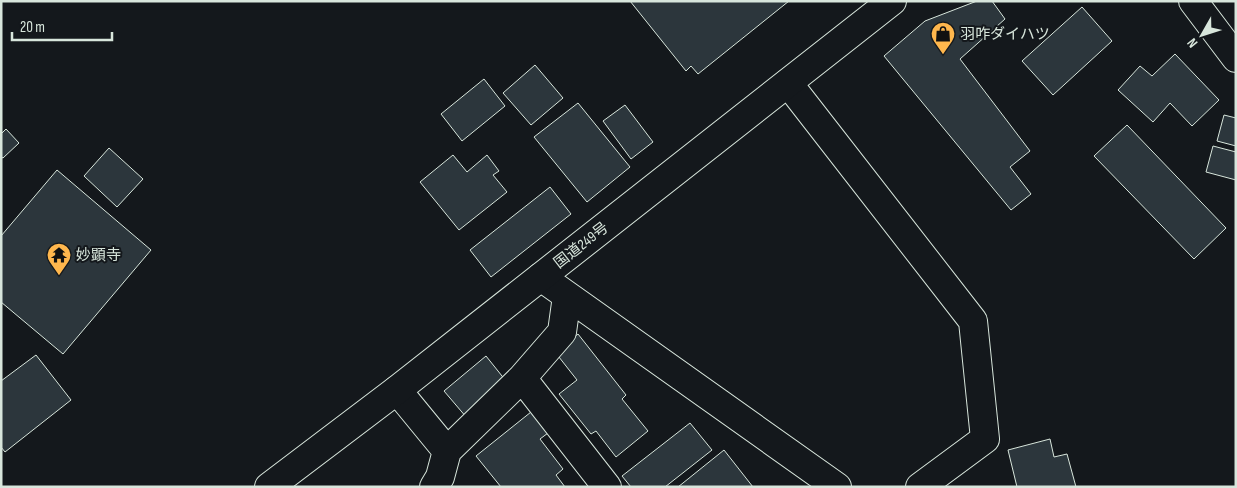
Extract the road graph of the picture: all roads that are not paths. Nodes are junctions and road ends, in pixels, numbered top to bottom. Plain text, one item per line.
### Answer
1 (892, 1) edge
2 (1193, 1) edge
3 (1236, 58) edge
4 (788, 83) junction
5 (541, 277) junction
6 (567, 296) junction
7 (522, 378) junction
8 (397, 390) junction
9 (446, 451) junction
10 (269, 487) edge
11 (434, 487) edge
12 (607, 487) edge
13 (837, 487) edge
14 (920, 487) edge

1 - 4 main road, 国道249号
2 - 3 main road
4 - 5 main road, 国道249号
4 - 14 main road
5 - 6 main road
5 - 8 main road, 国道249号
6 - 7 main road
6 - 13 main road
7 - 9 main road
7 - 12 main road
8 - 9 main road
8 - 10 main road, 国道249号
9 - 11 main road

